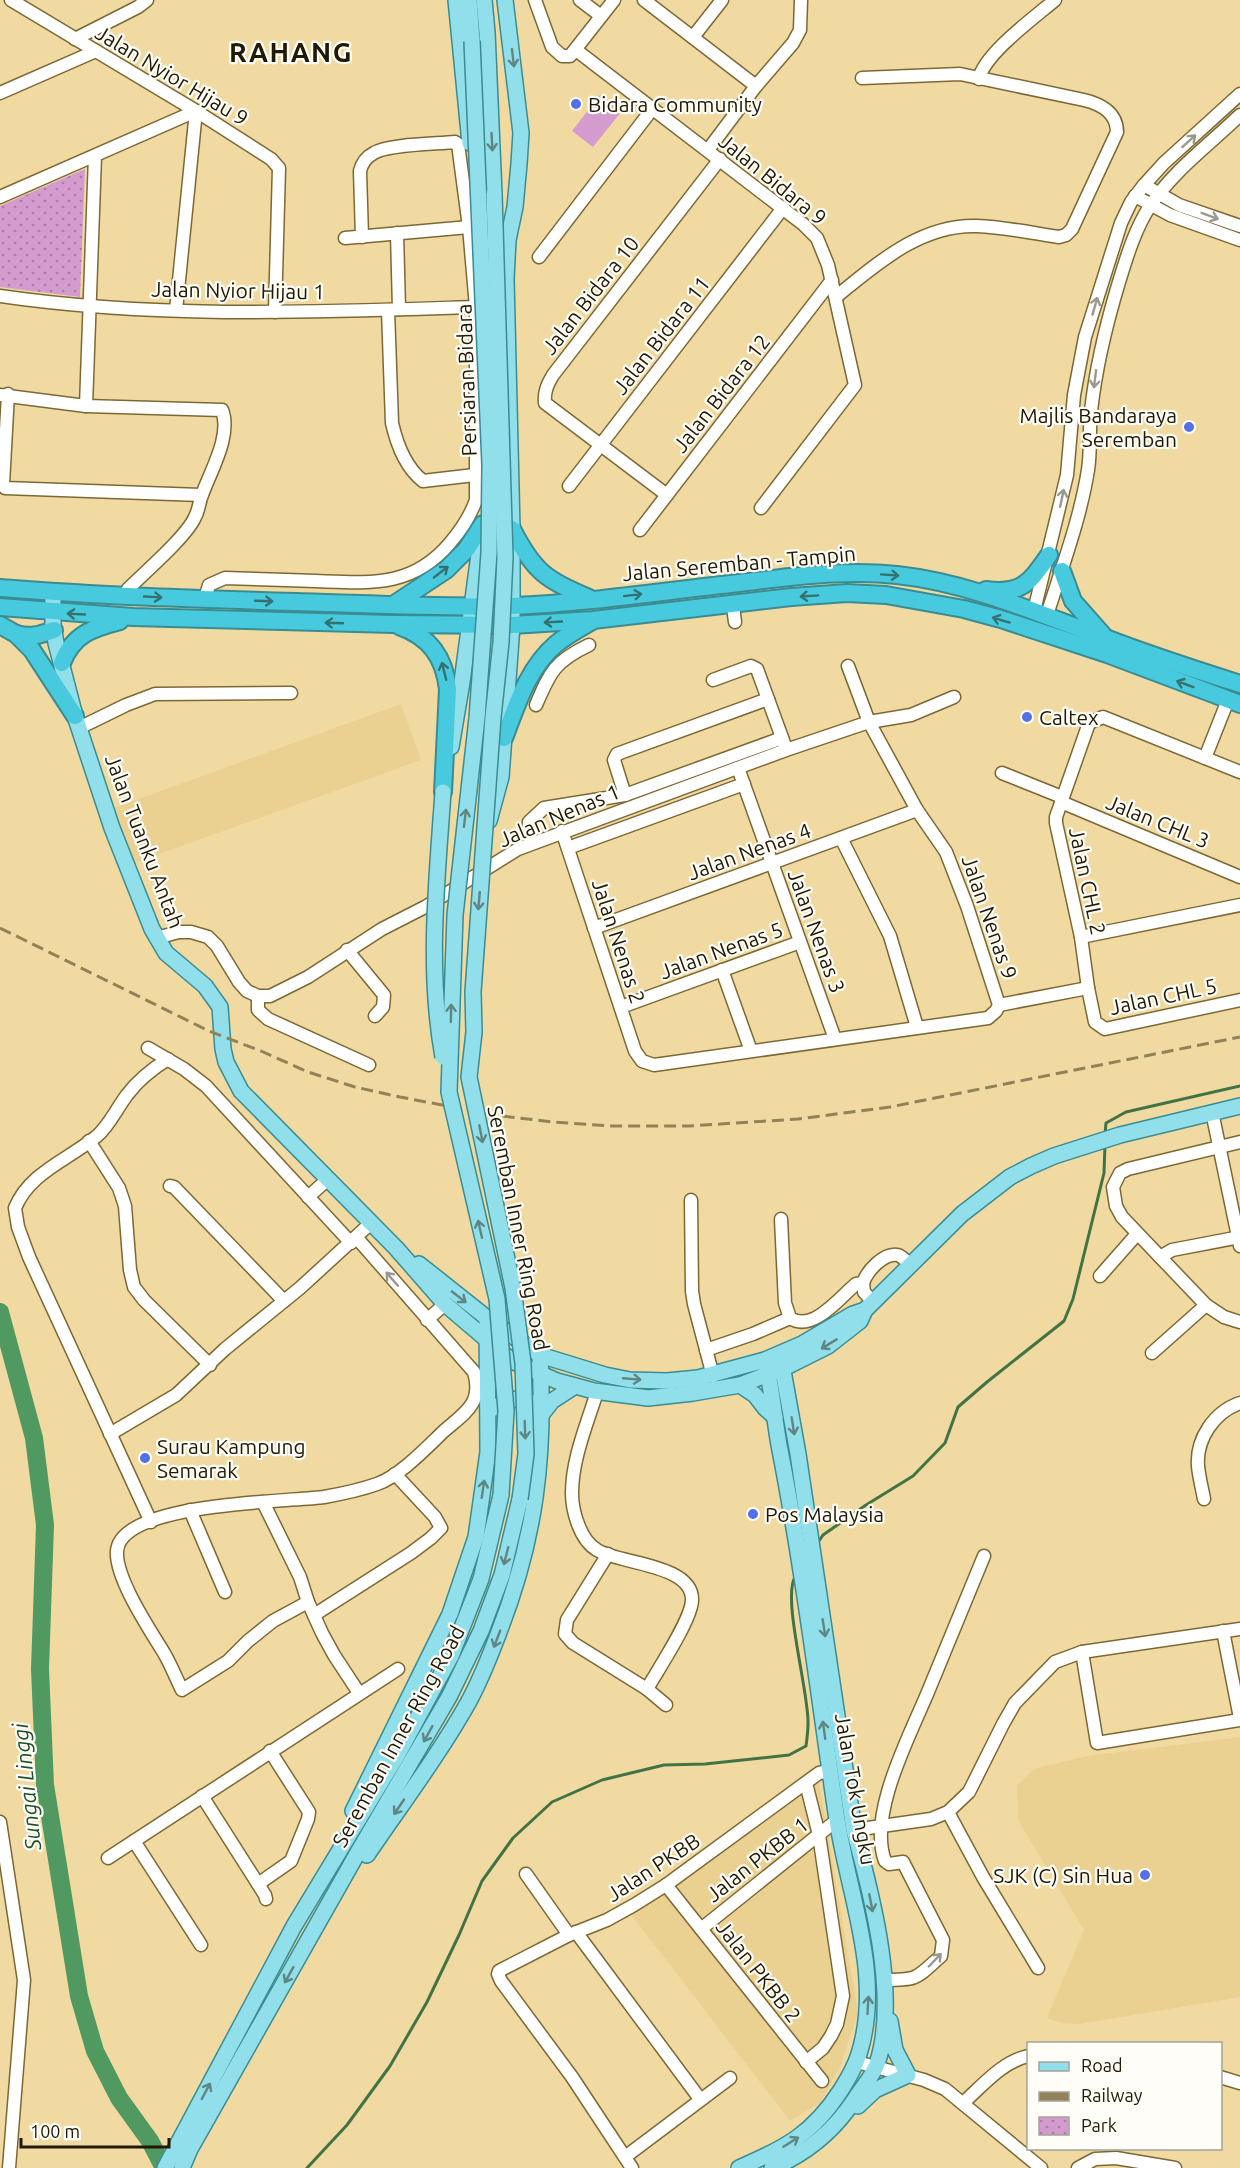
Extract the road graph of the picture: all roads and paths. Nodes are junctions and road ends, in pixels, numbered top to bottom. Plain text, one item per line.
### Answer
1 (11, 0) edge
2 (147, 0) edge
3 (456, 0) edge
4 (469, 0) edge
5 (484, 0) edge
6 (505, 0) edge
7 (534, 0) edge
8 (580, 0) edge
9 (614, 0) edge
10 (644, 0) edge
11 (722, 0) edge
12 (801, 0) edge
13 (1055, 0) edge
14 (601, 16) junction
15 (693, 37) junction
16 (75, 39) junction
17 (576, 50) junction
18 (96, 51) junction
19 (862, 78) dead end
20 (979, 79) junction
21 (756, 86) junction
22 (0, 93) edge
23 (1240, 94) edge
24 (653, 108) junction
25 (196, 111) junction
26 (1240, 116) edge
27 (708, 150) junction
28 (95, 156) junction
29 (720, 159) junction
30 (1173, 179) junction
31 (1144, 185) junction
32 (1159, 194) junction
33 (1135, 196) junction
34 (0, 197) edge
35 (1177, 204) junction
36 (1151, 206) junction
37 (783, 208) junction
38 (1167, 214) junction
39 (1140, 226) junction
40 (1240, 226) edge
41 (469, 227) junction
42 (397, 233) junction
43 (362, 237) junction
44 (345, 238) dead end
45 (1240, 240) edge
46 (538, 257) dead end
47 (832, 280) junction
48 (0, 296) edge
49 (837, 296) junction
50 (90, 306) junction
51 (476, 307) junction
52 (394, 309) junction
53 (176, 310) junction
54 (275, 312) junction
55 (4, 394) edge
56 (86, 406) junction
57 (601, 444) junction
58 (480, 475) junction
59 (569, 486) dead end
60 (201, 495) junction
61 (667, 495) junction
62 (761, 508) dead end
63 (483, 524) junction
64 (512, 529) junction
65 (640, 530) dead end
66 (1049, 555) junction
67 (512, 566) junction
68 (1062, 571) junction
69 (476, 575) junction
70 (961, 587) junction
71 (0, 588) edge
72 (53, 592) junction
73 (124, 596) junction
74 (206, 599) junction
75 (593, 600) junction
76 (393, 605) junction
77 (472, 605) junction
78 (512, 606) junction
79 (0, 607) edge
80 (1041, 613) junction
81 (133, 617) junction
82 (593, 620) junction
83 (53, 621) junction
84 (393, 624) junction
85 (470, 624) junction
86 (0, 625) edge
87 (512, 625) junction
88 (16, 634) junction
89 (1108, 640) junction
90 (589, 645) dead end
91 (62, 663) junction
92 (848, 666) dead end
93 (508, 678) junction
94 (713, 680) dead end
95 (462, 682) junction
96 (1240, 684) edge
97 (291, 693) dead end
98 (954, 697) dead end
99 (768, 699) junction
100 (1234, 702) edge
101 (536, 705) dead end
102 (493, 717) joint
103 (477, 718) joint
104 (77, 722) junction
105 (869, 722) junction
106 (504, 738) junction
107 (784, 744) junction
108 (1204, 758) junction
109 (738, 768) junction
110 (1240, 772) edge
111 (1002, 773) dead end
112 (744, 784) junction
113 (443, 792) junction
114 (625, 795) junction
115 (607, 798) junction
116 (1062, 800) junction
117 (917, 810) junction
118 (612, 813) junction
119 (562, 831) junction
120 (485, 836) junction
121 (841, 838) junction
122 (532, 843) junction
123 (568, 848) junction
124 (772, 863) junction
125 (1240, 877) edge
126 (1240, 905) edge
127 (594, 928) junction
128 (1081, 937) junction
129 (156, 938) junction
130 (800, 942) junction
131 (347, 950) junction
132 (722, 970) junction
133 (1088, 988) junction
134 (258, 996) junction
135 (1240, 1000) edge
136 (999, 1005) junction
137 (621, 1007) junction
138 (375, 1016) dead end
139 (1095, 1022) joint
140 (917, 1027) junction
141 (835, 1039) junction
142 (148, 1048) dead end
143 (751, 1052) junction
144 (168, 1059) junction
145 (642, 1061) joint
146 (369, 1065) dead end
147 (449, 1092) junction
148 (1240, 1106) edge
149 (1212, 1112) junction
150 (89, 1141) junction
151 (1240, 1142) edge
152 (1220, 1146) junction
153 (328, 1179) junction
154 (170, 1186) dead end
155 (308, 1197) junction
156 (691, 1200) dead end
157 (781, 1219) dead end
158 (371, 1223) junction
159 (1137, 1234) junction
160 (354, 1240) junction
161 (1239, 1240) edge
162 (396, 1248) junction
163 (1160, 1257) junction
164 (910, 1265) junction
165 (1100, 1276) dead end
166 (863, 1282) junction
167 (284, 1301) junction
168 (445, 1304) junction
169 (1206, 1305) junction
170 (869, 1306) junction
171 (487, 1318) junction
172 (790, 1318) junction
173 (427, 1320) junction
174 (1240, 1322) edge
175 (486, 1338) junction
176 (706, 1350) junction
177 (1152, 1353) dead end
178 (540, 1355) junction
179 (782, 1361) junction
180 (210, 1365) junction
181 (766, 1367) junction
182 (541, 1374) junction
183 (713, 1376) junction
184 (740, 1385) junction
185 (575, 1386) junction
186 (597, 1392) junction
187 (1240, 1403) edge
188 (541, 1415) junction
189 (775, 1417) junction
190 (488, 1425) junction
191 (110, 1434) junction
192 (395, 1474) junction
193 (1204, 1499) dead end
194 (263, 1502) junction
195 (190, 1510) junction
196 (151, 1522) junction
197 (805, 1553) junction
198 (608, 1554) junction
199 (984, 1556) dead end
200 (808, 1572) junction
201 (225, 1592) dead end
202 (308, 1602) junction
203 (314, 1615) junction
204 (1240, 1629) edge
205 (1223, 1631) junction
206 (1082, 1652) junction
207 (398, 1669) dead end
208 (647, 1689) junction
209 (359, 1693) junction
210 (666, 1705) dead end
211 (1240, 1719) edge
212 (270, 1751) junction
213 (824, 1772) junction
214 (806, 1783) junction
215 (202, 1796) junction
216 (948, 1812) junction
217 (837, 1820) junction
218 (0, 1822) edge
219 (880, 1826) junction
220 (854, 1830) junction
221 (819, 1835) junction
222 (134, 1841) junction
223 (108, 1858) dead end
224 (526, 1874) dead end
225 (258, 1884) junction
226 (666, 1885) junction
227 (266, 1899) dead end
228 (294, 1926) junction
229 (701, 1929) junction
230 (572, 1934) junction
231 (307, 1943) junction
232 (201, 1945) dead end
233 (1038, 1968) dead end
234 (884, 1980) junction
235 (885, 2010) junction
236 (1027, 2056) edge
237 (806, 2062) junction
238 (857, 2062) junction
239 (876, 2066) junction
240 (908, 2075) junction
241 (1222, 2077) edge
242 (730, 2078) dead end
243 (822, 2082) dead end
244 (1240, 2083) edge
245 (700, 2099) junction
246 (963, 2103) junction
247 (842, 2119) junction
248 (184, 2146) junction
249 (628, 2163) edge
250 (9, 2168) edge
251 (165, 2168) edge
252 (182, 2168) edge
253 (738, 2168) edge
254 (772, 2168) edge
255 (1041, 2168) edge
256 (1078, 2168) edge
257 (1175, 2168) edge

1 - 16 street, Jalan Nyior Hijau 9
2 - 16 street
3 - 58 main road, Persiaran Bidara
4 - 103 main road, Persiaran Bidara, bridge
5 -> 102 main road, Persiaran Bidara, bridge
6 -> 64 main road, Persiaran Bidara
7 - 17 street
8 - 14 street
9 - 14 street
10 - 15 street
11 - 15 street
12 - 21 street
13 - 20 street
14 - 17 street
15 - 21 street
16 - 18 street, Jalan Nyior Hijau 9
17 - 24 street, Jalan Bidara 9
18 - 22 street
18 - 25 street, Jalan Nyior Hijau 9
19 - 20 street
20 - 49 street
21 - 27 street
31 -> 23 street
24 - 27 street, Jalan Bidara 9
24 - 46 street
25 - 28 street
25 - 53 street
25 - 54 street, Jalan Nyior Hijau 9
26 - 30 street
27 - 29 street, Jalan Bidara 9
28 - 34 street
28 - 50 street
29 - 37 street, Jalan Bidara 9
29 - 57 street, Jalan Bidara 10
30 - 32 street
30 - 35 street
31 - 32 street
31 - 33 street
32 - 35 street
32 - 36 street
33 - 36 street
66 -> 33 street
35 -> 40 street
36 - 38 street
36 - 39 street
37 - 47 street, Jalan Bidara 9
37 - 57 street, Jalan Bidara 11
38 - 39 street
38 - 45 street
39 -> 68 street
41 - 42 street
41 - 43 street
41 - 51 street
42 - 43 street
42 - 52 street
43 - 44 street
47 - 49 street, Jalan Bidara 9
47 - 61 street, Jalan Bidara 12
48 - 50 street, Jalan Nyior Hijau 1
49 - 62 street, Jalan Bidara 9
50 - 53 street, Jalan Nyior Hijau 1
50 - 56 street
51 - 52 street, Jalan Nyior Hijau 1
51 - 58 street
52 - 54 street, Jalan Nyior Hijau 1
52 - 58 street
53 - 54 street, Jalan Nyior Hijau 1
55 - 56 street
55 - 60 street
56 - 60 street
57 - 59 street, Jalan Bidara 11
57 - 61 street
58 - 63 main road, Persiaran Bidara
58 - 74 street
60 - 73 street
61 - 65 street, Jalan Bidara 12
63 - 69 main road, Persiaran Bidara
76 -> 63 highway
64 - 67 main road, Persiaran Bidara
64 - 75 highway
66 - 70 highway
66 - 80 street
67 - 69 main road
67 - 78 main road, Persiaran Bidara
68 - 80 street
68 - 89 highway
69 - 77 main road, Persiaran Bidara
75 -> 70 highway, Jalan Seremban - Tampin
70 - 80 highway, Jalan Seremban - Tampin
71 - 72 highway
72 - 73 highway
72 - 83 main road, Jalan Tuanku Antah
73 -> 74 highway
74 -> 76 highway
75 - 78 highway, Jalan Seremban - Tampin
76 - 77 highway
77 - 78 highway
77 - 85 main road, Persiaran Bidara
78 - 87 main road, Persiaran Bidara
79 - 83 highway
80 - 89 highway, Jalan Seremban - Tampin
81 -> 83 highway
84 -> 81 highway
81 - 91 highway
82 -> 87 highway, Jalan Seremban - Tampin
100 -> 82 highway, Jalan Seremban - Tampin
82 - 106 highway
83 - 88 highway
83 - 91 main road, Jalan Tuanku Antah
84 - 85 highway
113 -> 84 highway
85 - 87 highway
85 - 95 main road, Persiaran Bidara
86 - 88 highway
87 - 93 main road, Persiaran Bidara
88 - 104 highway
89 - 96 highway, Jalan Seremban - Tampin
90 - 101 street
91 - 104 main road, Jalan Tuanku Antah
92 - 105 street, Jalan Nenas 9
93 - 95 main road
93 - 106 main road, Persiaran Bidara
94 - 99 street
95 - 113 main road, Persiaran Bidara
97 - 104 street
98 - 105 street, Jalan Nenas 1
99 - 107 street
99 - 114 street
100 - 108 street
102 - 120 main road, Seremban Inner Ring Road, bridge
147 -> 103 main road, Seremban Inner Ring Road, bridge
104 - 129 main road, Jalan Tuanku Antah
105 - 107 street, Jalan Nenas 1
105 - 117 street, Jalan Nenas 9
106 - 120 main road, Persiaran Bidara, bridge
107 - 109 street, Jalan Nenas 1
107 - 114 street
108 - 110 street
108 - 116 street, Jalan CHL 2
109 - 112 street, Jalan Nenas 3
109 - 118 street, Jalan Nenas 1
111 - 116 street, Jalan CHL 3
112 - 123 street
112 - 124 street, Jalan Nenas 3
113 - 147 main road, Persiaran Bidara, bridge
114 - 115 street
115 - 118 street
115 - 122 street
116 - 125 street, Jalan CHL 3
116 - 128 street, Jalan CHL 2
117 - 121 street, Jalan Nenas 4
117 - 136 street, Jalan Nenas 9
118 - 119 street, Jalan Nenas 1
119 - 122 street, Jalan Nenas 1
119 - 123 street, Jalan Nenas 2
120 -> 231 main road, Seremban Inner Ring Road, bridge
121 - 124 street, Jalan Nenas 4
121 - 140 street
122 - 131 street, Jalan Nenas 1
123 - 127 street, Jalan Nenas 2
124 - 127 street, Jalan Nenas 4
124 - 130 street, Jalan Nenas 3
126 - 128 street
127 - 137 street, Jalan Nenas 2
128 - 133 street, Jalan CHL 2
129 - 134 street
129 - 153 main road, Jalan Tuanku Antah
130 - 132 street, Jalan Nenas 5
130 - 141 street, Jalan Nenas 3
131 - 134 street, Jalan Nenas 1
131 - 138 street
132 - 137 street, Jalan Nenas 5
132 - 143 street
133 - 136 street
133 - 139 street, Jalan CHL 2
134 - 146 street
135 - 139 street, Jalan CHL 5
136 - 140 street, Jalan Nenas 9
137 - 145 street, Jalan Nenas 2
140 - 141 street, Jalan Nenas 9
141 - 143 street, Jalan Nenas 9
142 - 144 street
143 - 145 street, Jalan Nenas 9
144 - 150 street
144 - 155 street
228 -> 147 main road, Seremban Inner Ring Road, bridge
148 - 149 main road, Jalan Tuanku Antah
149 - 152 street
149 - 164 main road, Jalan Tuanku Antah
150 - 180 street
150 - 191 street
151 - 152 street
152 - 159 street
152 - 161 street
153 - 155 street
153 - 158 main road, Jalan Tuanku Antah
154 - 167 street
155 - 160 street
156 - 176 street
157 - 172 street
158 - 160 street
158 - 162 main road, Jalan Tuanku Antah
159 - 163 street
159 - 165 street
160 - 167 street
173 -> 160 street
161 - 163 street
162 - 168 main road, Jalan Tuanku Antah
162 -> 171 main road, Jalan Tuanku Antah
163 - 169 street
164 - 166 street
164 - 170 main road, Jalan Tuanku Antah
166 - 170 street
166 - 172 street
167 - 180 street
168 - 173 street
168 - 175 main road, Jalan Tuanku Antah
169 - 174 street
169 - 177 street
170 - 179 main road, Jalan Tuanku Antah
171 - 175 main road
171 - 178 main road, Jalan Tuanku Antah
172 - 176 street
173 - 192 street
175 - 182 main road, Jalan Tuanku Antah
175 - 190 main road
176 - 183 street
178 - 182 main road
178 -> 183 main road, Jalan Tuanku Antah
179 - 181 main road, Jalan Tuanku Antah
179 -> 197 main road
180 - 191 street
181 - 183 main road, Jalan Tuanku Antah
181 - 184 main road, Jalan Tuanku Antah
181 - 189 main road
182 - 185 main road, Jalan Tuanku Antah
182 - 188 main road
184 - 186 main road, Jalan Tuanku Antah
184 - 189 main road
185 - 186 main road, Jalan Tuanku Antah
185 - 188 main road
186 - 198 street
187 - 193 street
188 - 190 main road
188 -> 231 main road
189 - 197 main road
228 -> 190 main road
191 - 196 street
192 - 194 street
192 - 203 street
194 - 195 street
194 - 202 street
195 - 196 street
195 - 201 street
196 - 202 street
197 - 200 main road
198 - 208 street
198 - 208 street
199 - 219 street
213 -> 200 main road, Jalan Tok Ungku
200 -> 220 main road, Jalan Tok Ungku
202 - 203 street
203 - 209 street
204 - 205 street
205 - 206 street
205 - 211 street
206 - 211 street
206 - 216 street
207 - 209 street
208 - 210 street
209 - 212 street
212 - 215 street
212 - 225 street
213 - 214 street, Jalan PKBB
213 - 217 main road, Jalan Tok Ungku
214 - 221 street
214 - 226 street, Jalan PKBB
215 - 222 street
215 - 225 street
216 - 219 street
216 - 233 street
217 - 221 street, Jalan PKBB 1
238 -> 217 main road, Jalan Tok Ungku
218 - 250 street
219 - 220 street
234 -> 219 street
220 -> 234 main road, Jalan Tok Ungku
221 - 229 street, Jalan PKBB 1
221 - 237 street
222 - 223 street
222 - 232 street
224 - 230 street
225 - 227 street
226 - 229 street, Jalan PKBB 2
226 - 230 street, Jalan PKBB
248 -> 228 main road, Seremban Inner Ring Road
229 - 237 street, Jalan PKBB 2
230 - 245 street
230 - 249 street, Jalan PKBB
231 -> 248 main road, Seremban Inner Ring Road
234 - 235 main road, Jalan Tok Ungku
235 - 239 main road, Jalan Tok Ungku
235 - 240 main road
236 - 246 street
237 - 243 street, Jalan PKBB 2
238 - 239 street
253 -> 238 main road, Jalan Tok Ungku
239 - 240 street
239 - 247 main road, Jalan Tok Ungku
240 - 246 street
240 - 247 main road
241 - 244 street
242 - 245 street
245 - 249 street
246 - 255 street
247 - 254 main road, Jalan Tok Ungku
248 - 251 main road, Seremban Inner Ring Road
248 - 252 main road, Seremban Inner Ring Road
256 - 257 street

